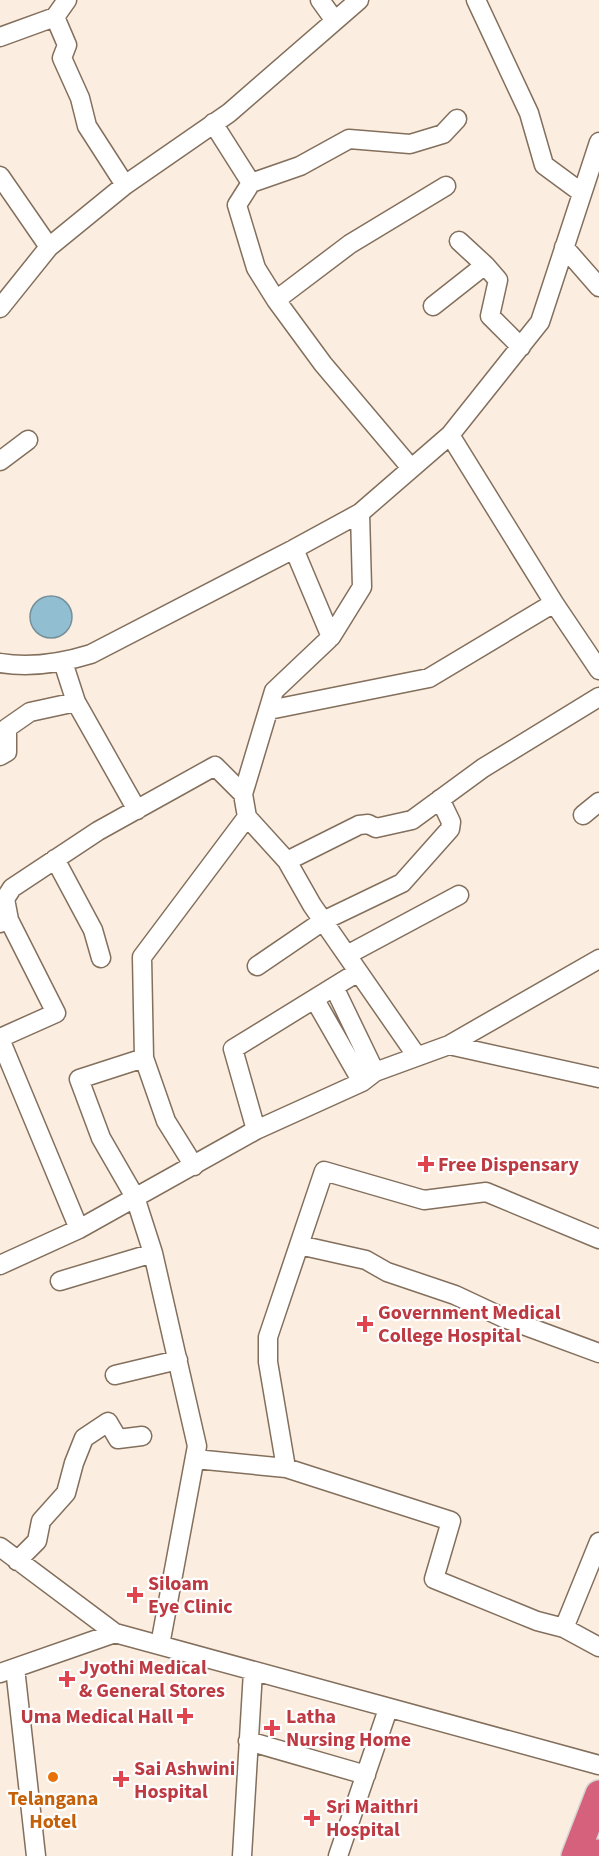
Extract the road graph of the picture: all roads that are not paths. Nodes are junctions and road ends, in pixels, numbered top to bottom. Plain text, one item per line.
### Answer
1 (68, 0) edge
2 (320, 0) edge
3 (359, 0) edge
4 (476, 0) edge
5 (55, 16) junction
6 (335, 21) junction
7 (0, 37) edge
8 (457, 119) dead end
9 (213, 123) junction
10 (599, 142) edge
11 (0, 176) edge
12 (251, 183) junction
13 (125, 185) junction
14 (446, 186) dead end
15 (582, 193) junction
16 (459, 241) dead end
17 (49, 247) junction
18 (564, 247) junction
19 (484, 265) junction
20 (599, 287) edge
21 (276, 300) junction
22 (433, 306) dead end
23 (0, 308) edge
24 (521, 347) junction
25 (450, 435) junction
26 (28, 440) dead end
27 (0, 461) edge
28 (411, 468) junction
29 (360, 513) junction
30 (294, 549) junction
31 (554, 603) junction
32 (331, 637) junction
33 (63, 662) junction
34 (0, 663) edge
35 (599, 670) edge
36 (599, 697) edge
37 (76, 702) junction
38 (269, 710) junction
39 (0, 756) edge
40 (243, 794) junction
41 (440, 799) junction
42 (599, 802) edge
43 (137, 810) junction
44 (583, 815) dead end
45 (247, 817) junction
46 (55, 859) junction
47 (287, 861) junction
48 (459, 895) dead end
49 (4, 921) edge
50 (323, 921) junction
51 (346, 955) junction
52 (101, 958) dead end
53 (599, 959) edge
54 (257, 966) dead end
55 (358, 972) junction
56 (334, 987) junction
57 (315, 1000) junction
58 (0, 1038) edge
59 (449, 1045) junction
60 (416, 1055) junction
61 (144, 1058) junction
62 (369, 1077) junction
63 (599, 1078) edge
64 (256, 1130) junction
65 (194, 1166) junction
66 (135, 1197) junction
67 (79, 1229) junction
68 (599, 1239) edge
69 (299, 1245) junction
70 (153, 1253) junction
71 (0, 1265) edge
72 (60, 1281) dead end
73 (599, 1353) edge
74 (178, 1359) junction
75 (115, 1375) dead end
76 (142, 1436) dead end
77 (195, 1459) junction
78 (286, 1468) junction
79 (599, 1542) edge
80 (0, 1547) edge
81 (17, 1562) junction
82 (564, 1628) junction
83 (116, 1633) junction
84 (160, 1645) junction
85 (599, 1647) edge
86 (8, 1671) edge
87 (253, 1671) junction
88 (388, 1709) junction
89 (248, 1741) junction
90 (599, 1765) edge
91 (366, 1775) junction
92 (599, 1794) edge
93 (592, 1833) edge
94 (36, 1856) edge
95 (242, 1856) edge
96 (338, 1856) edge
97 (575, 1856) edge

1 - 5 street
2 - 6 street
3 - 6 street
4 - 15 street
5 - 7 street
5 - 13 street
6 - 9 street
8 - 12 street
9 - 12 street
9 - 13 street
10 - 15 street
11 - 17 street
12 - 21 street
13 - 17 street
14 - 21 street
15 - 18 street
16 - 19 street
17 - 23 street
18 - 20 street
18 - 24 street
19 - 22 street
19 - 24 street
21 - 28 street
24 - 25 street
25 - 28 street
25 - 31 street
26 - 27 street
28 - 29 street
29 - 30 street
29 - 32 street
30 - 32 street
30 - 33 street
31 - 35 street
31 - 38 street
32 - 38 street
33 - 34 street
33 - 37 street
36 - 41 street
37 - 39 street
37 - 43 street
38 - 40 street
40 - 43 street
40 - 45 street
41 - 47 street
41 - 50 street
42 - 44 street
43 - 46 street
45 - 47 street
45 - 61 street
46 - 49 street
46 - 52 street
47 - 50 street
48 - 51 street
49 - 58 street
50 - 51 street
50 - 54 street
51 - 55 street
53 - 59 street
55 - 56 street
55 - 60 street
56 - 57 street
56 - 62 street
57 - 62 street
57 - 64 street
58 - 67 street
59 - 60 street
59 - 63 street
60 - 62 street
61 - 65 street
61 - 66 street
62 - 64 street
64 - 65 street
65 - 66 street
66 - 67 street
66 - 70 street
67 - 71 street
68 - 69 street
69 - 73 street
69 - 78 street
70 - 72 street
70 - 74 street
74 - 75 street
74 - 77 street
76 - 81 street
77 - 78 street
77 - 84 street
78 - 82 street
79 - 82 street
80 - 81 street
81 - 83 street
82 - 85 street
83 - 84 street
83 - 86 street
84 - 87 street
86 - 94 street
87 - 88 street
87 - 89 street
88 - 90 street
88 - 91 street
89 - 91 street
89 - 95 street
91 - 96 street
92 - 93 highway
93 - 97 highway

